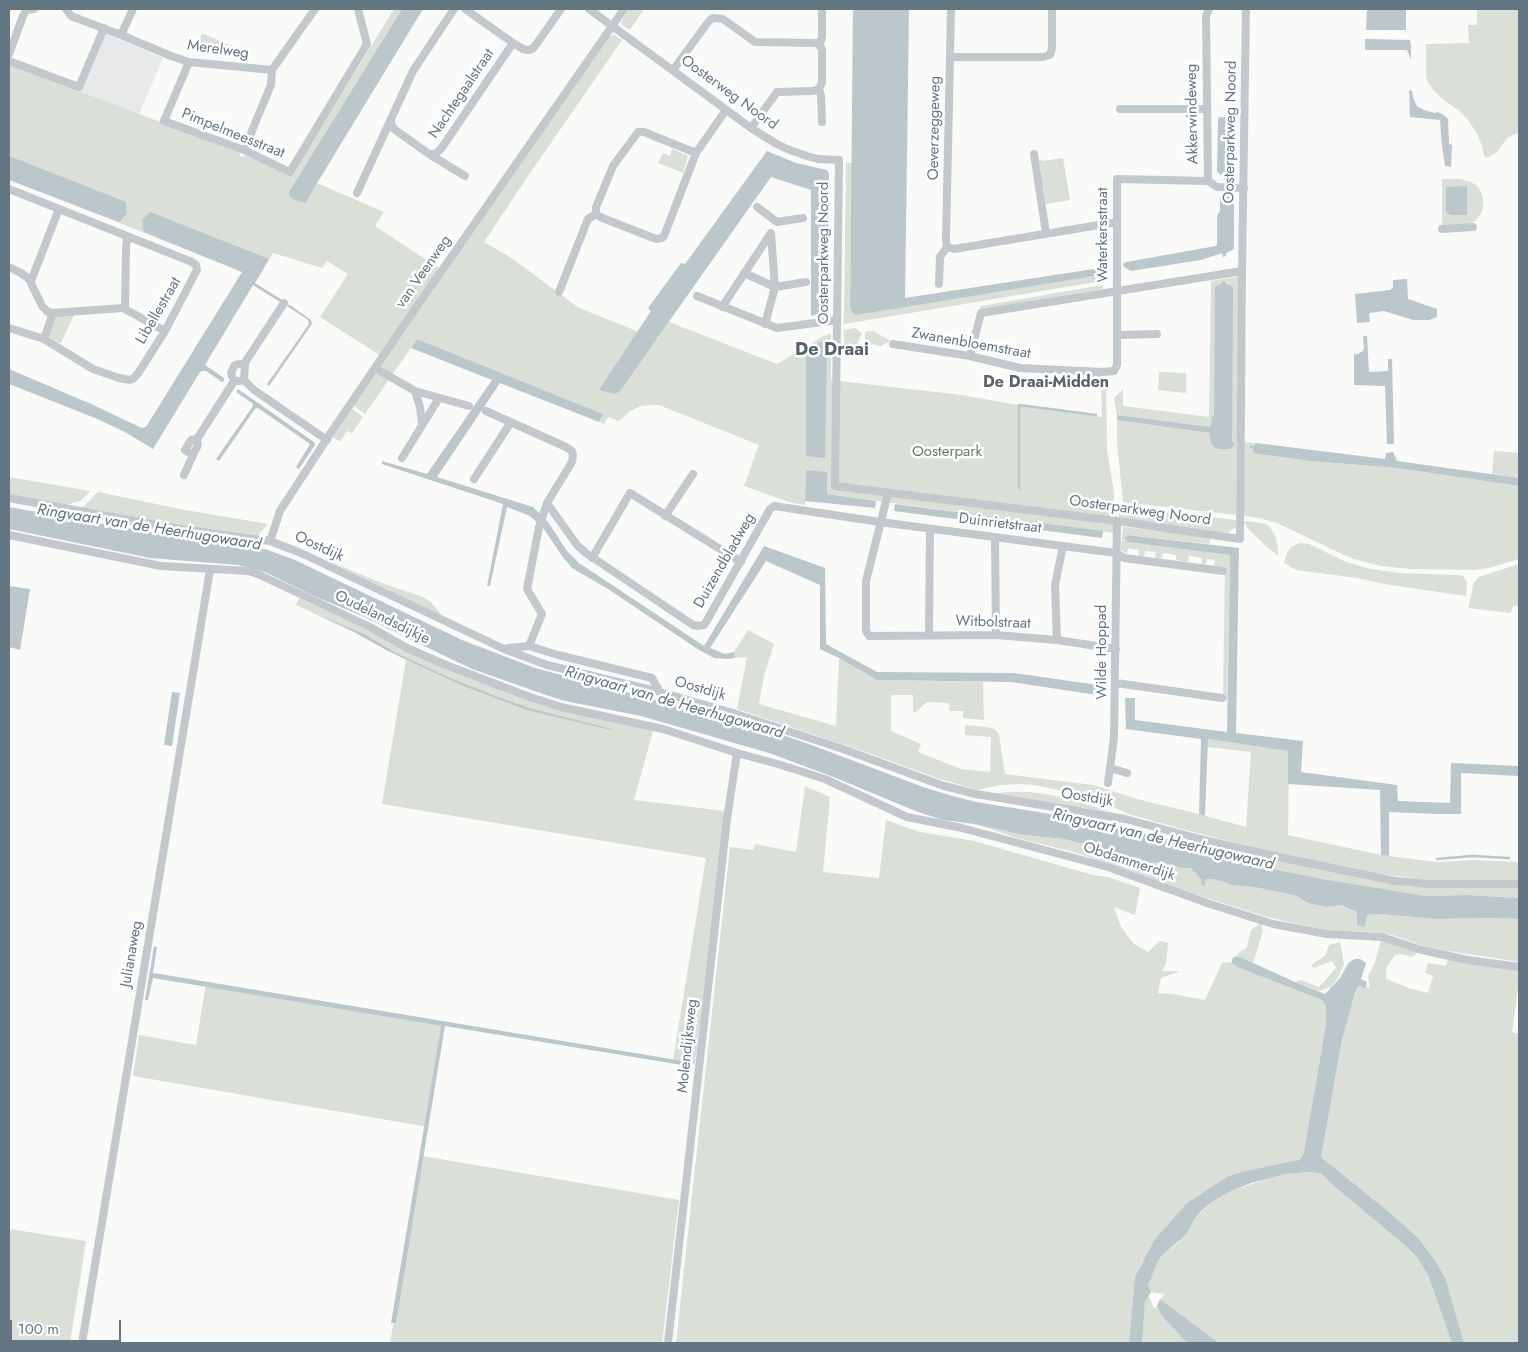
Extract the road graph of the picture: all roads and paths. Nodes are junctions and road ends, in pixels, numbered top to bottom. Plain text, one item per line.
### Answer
1 (34, 9) edge
2 (66, 9) edge
3 (133, 9) edge
4 (315, 9) edge
5 (358, 9) edge
6 (454, 9) edge
7 (465, 9) edge
8 (561, 9) edge
9 (589, 9) edge
10 (624, 9) edge
11 (718, 9) edge
12 (822, 9) edge
13 (951, 9) edge
14 (1052, 9) edge
15 (1209, 9) edge
16 (1246, 9) edge
17 (716, 18) junction
18 (612, 26) junction
19 (104, 28) junction
20 (121, 35) junction
21 (513, 43) junction
22 (820, 44) junction
23 (9, 54) edge
24 (950, 57) junction
25 (9, 61) edge
26 (189, 62) junction
27 (272, 70) junction
28 (673, 70) junction
29 (819, 89) junction
30 (1120, 109) dead end
31 (1207, 109) junction
32 (726, 110) junction
33 (391, 119) junction
34 (822, 122) dead end
35 (751, 128) junction
36 (244, 150) junction
37 (696, 153) junction
38 (429, 154) junction
39 (1034, 154) dead end
40 (838, 160) joint
41 (465, 176) dead end
42 (1208, 181) junction
43 (1244, 188) junction
44 (9, 189) edge
45 (358, 193) dead end
46 (756, 207) dead end
47 (59, 209) junction
48 (596, 214) junction
49 (803, 218) dead end
50 (776, 222) junction
51 (1117, 222) junction
52 (1474, 227) dead end
53 (1442, 229) dead end
54 (771, 233) junction
55 (1046, 233) junction
56 (127, 236) junction
57 (947, 247) junction
58 (9, 267) edge
59 (1242, 271) junction
60 (744, 273) junction
61 (31, 281) junction
62 (806, 282) dead end
63 (939, 284) dead end
64 (775, 286) junction
65 (1117, 291) junction
66 (559, 292) dead end
67 (697, 296) dead end
68 (284, 303) dead end
69 (722, 307) junction
70 (125, 308) junction
71 (53, 313) junction
72 (837, 320) junction
73 (765, 324) junction
74 (9, 328) edge
75 (164, 331) junction
76 (1157, 334) dead end
77 (1118, 335) junction
78 (44, 339) junction
79 (893, 344) dead end
80 (970, 356) junction
81 (244, 364) junction
82 (375, 368) junction
83 (1104, 372) joint
84 (229, 375) junction
85 (244, 380) junction
86 (415, 391) junction
87 (438, 398) junction
88 (469, 406) dead end
89 (486, 411) dead end
90 (511, 422) junction
91 (422, 425) junction
92 (327, 440) junction
93 (402, 458) dead end
94 (694, 474) dead end
95 (184, 475) dead end
96 (474, 479) dead end
97 (888, 493) junction
98 (9, 498) edge
99 (547, 503) junction
100 (665, 516) junction
101 (1117, 521) junction
102 (880, 522) junction
103 (930, 528) junction
104 (9, 535) edge
105 (995, 537) junction
106 (270, 541) junction
107 (1063, 546) junction
108 (1116, 553) junction
109 (592, 558) junction
110 (741, 562) junction
111 (210, 570) junction
112 (1223, 571) dead end
113 (929, 635) junction
114 (996, 635) junction
115 (1057, 640) junction
116 (529, 646) junction
117 (504, 649) junction
118 (1116, 649) junction
119 (1116, 684) junction
120 (660, 692) junction
121 (1222, 698) dead end
122 (737, 753) junction
123 (1110, 768) junction
124 (1127, 774) dead end
125 (1108, 783) dead end
126 (1519, 884) edge
127 (1519, 967) edge
128 (82, 1343) edge
129 (668, 1343) edge

1 - 23 street
2 - 19 street, Merelweg
3 - 20 street
4 - 27 street
5 - 36 street, Pimpelmeesstraat
6 - 33 street
7 - 21 street, Nachtegaalstraat
8 - 21 street, Nachtegaalstraat
9 - 18 street, Oosterweg Noord
10 - 18 street
11 - 17 street
12 - 22 street
13 - 24 street, Oeverzeggeweg
14 - 24 street
15 - 31 street, Akkerwindeweg
16 - 43 street, Oosterparkweg Noord
17 - 22 street
17 - 28 street
18 - 28 street, Oosterweg Noord
18 - 82 street, van Veenweg
19 - 20 street, Merelweg
19 - 25 street
20 - 26 street, Merelweg
21 - 38 street, Nachtegaalstraat
22 - 29 street
24 - 57 street, Oeverzeggeweg
26 - 27 street, Merelweg
26 - 36 street, Pimpelmeesstraat
27 - 36 street
28 - 32 street, Oosterweg Noord
29 - 34 street
29 - 35 street
30 - 31 street
31 - 42 street, Akkerwindeweg
32 - 35 street, Oosterweg Noord
32 - 37 street
33 - 38 street, Nachtegaalstraat
33 - 45 street
35 - 40 street, Oosterweg Noord
37 - 48 street
37 - 48 street
38 - 41 street, Nachtegaalstraat
39 - 55 street
40 - 72 street, Oosterparkweg Noord
42 - 43 street, Akkerwindeweg
42 - 51 street, Waterkersstraat
43 - 59 street, Oosterparkweg Noord
44 - 47 street, Libellestraat
46 - 50 street
47 - 56 street, Libellestraat
47 - 61 street
48 - 66 street
49 - 50 street
50 - 54 street
51 - 55 street
51 - 65 street, Waterkersstraat
52 - 53 street
54 - 60 street
54 - 64 street
55 - 57 street
56 - 70 street
56 - 75 street, Libellestraat
57 - 63 street, Oeverzeggeweg
58 - 61 street
59 - 65 street
59 - 101 street, Oosterparkweg Noord
60 - 64 street
60 - 69 street
61 - 71 street
62 - 64 street
64 - 73 street
65 - 77 street, Waterkersstraat
65 - 80 street
67 - 69 street
68 - 81 street
69 - 73 street
70 - 71 street
70 - 75 street
71 - 78 street
72 - 73 street
72 - 97 street, Oosterparkweg Noord
74 - 78 street, Libellestraat
75 - 78 street, Libellestraat
76 - 77 street
77 - 83 street, Waterkersstraat
79 - 80 street, Zwanenbloemstraat
80 - 83 street, Zwanenbloemstraat
81 - 84 street
81 - 85 street
82 - 86 street
82 - 92 street, van Veenweg
84 - 85 street
84 - 95 street
85 - 92 street
86 - 87 street
86 - 91 street
87 - 88 street
87 - 91 street
89 - 90 street
90 - 96 street
90 - 99 street
91 - 93 street
92 - 106 street, van Veenweg
94 - 100 street
97 - 101 street, Oosterparkweg Noord
97 - 102 street
98 - 106 street, Oostdijk
99 - 109 street, Duizendbladweg
99 - 116 street
100 - 109 street
100 - 110 street
101 - 108 street, Wilde Hoppad
102 - 103 street, Duinrietstraat
102 - 110 street, Duizendbladweg
102 - 113 street, Witbolstraat
103 - 105 street, Duinrietstraat
103 - 113 street
104 - 111 street, Oudelandsdijkje
105 - 107 street, Duinrietstraat
105 - 114 street
106 - 117 street, Oostdijk
107 - 108 street, Duinrietstraat
107 - 115 street
108 - 112 street, Duinrietstraat
108 - 118 street, Wilde Hoppad
109 - 110 street, Duizendbladweg
111 - 122 street, Oudelandsdijkje
111 - 128 street, Julianaweg
113 - 114 street, Witbolstraat
114 - 115 street, Witbolstraat
115 - 118 street, Witbolstraat
116 - 117 street
116 - 120 street, Oostdijk
117 - 120 street, Oostdijk
118 - 119 street, Wilde Hoppad
119 - 121 street
119 - 123 street, Wilde Hoppad
120 - 126 street, Oostdijk
122 - 127 street, Obdammerdijk
122 - 129 street, Molendijksweg
123 - 124 street
123 - 125 street, Wilde Hoppad

